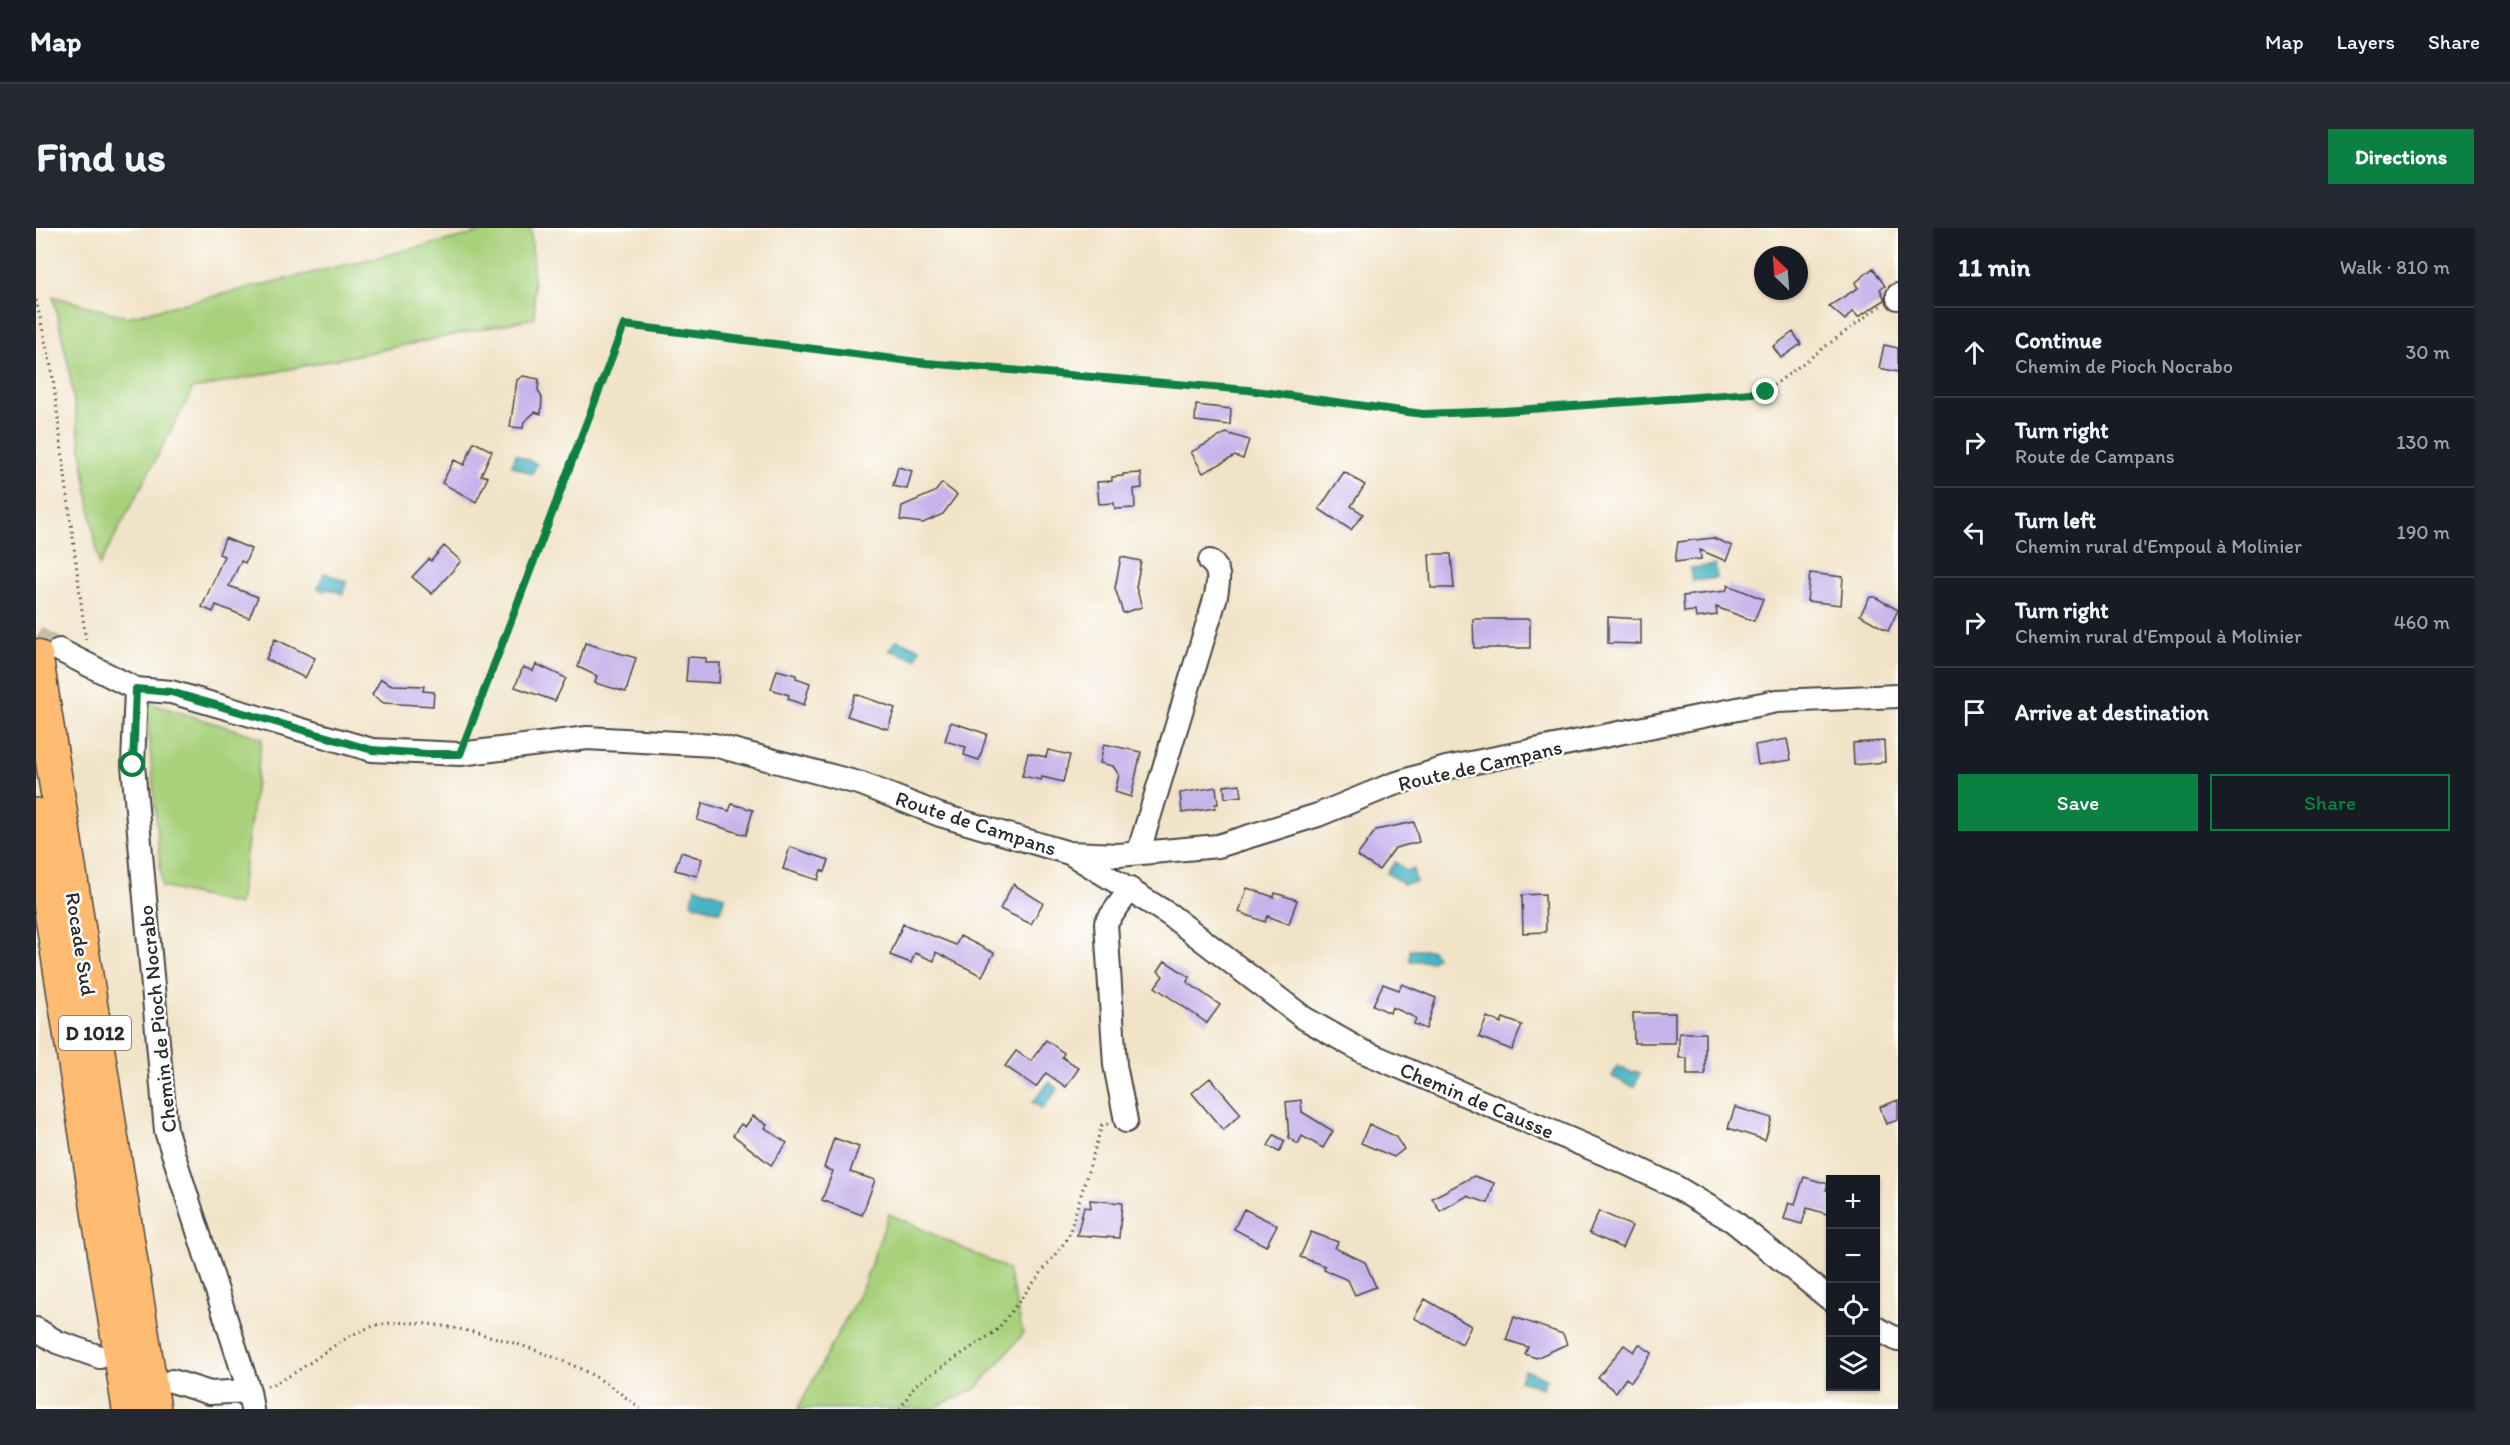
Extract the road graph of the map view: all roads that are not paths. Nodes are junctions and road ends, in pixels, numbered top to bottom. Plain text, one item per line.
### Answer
1 (1210, 561) dead end
2 (48, 653) edge
3 (136, 689) junction
4 (1898, 696) edge
5 (36, 815) edge
6 (1069, 853) junction
7 (1140, 854) junction
8 (1130, 889) junction
9 (1126, 1121) road end
10 (1826, 1296) edge
11 (36, 1329) edge
12 (1880, 1331) edge
13 (1898, 1340) edge
14 (100, 1357) dead end
15 (172, 1381) dead end
16 (250, 1400) edge
17 (129, 1409) edge
18 (154, 1409) edge

1 - 7 street
2 - 3 street, Route de Campans
2 - 18 highway, Rocade Sud / D 1012
3 - 6 street, Route de Campans
3 - 16 street, Chemin de Pioch Nocrabo
4 - 7 street, Route de Campans
5 - 17 highway, Rocade Sud / D 1012
6 - 7 street, Route de Campans
6 - 8 street, Chemin de Causse
8 - 9 street
8 - 10 street, Chemin de Causse
11 - 14 street
12 - 13 street
15 - 16 street

